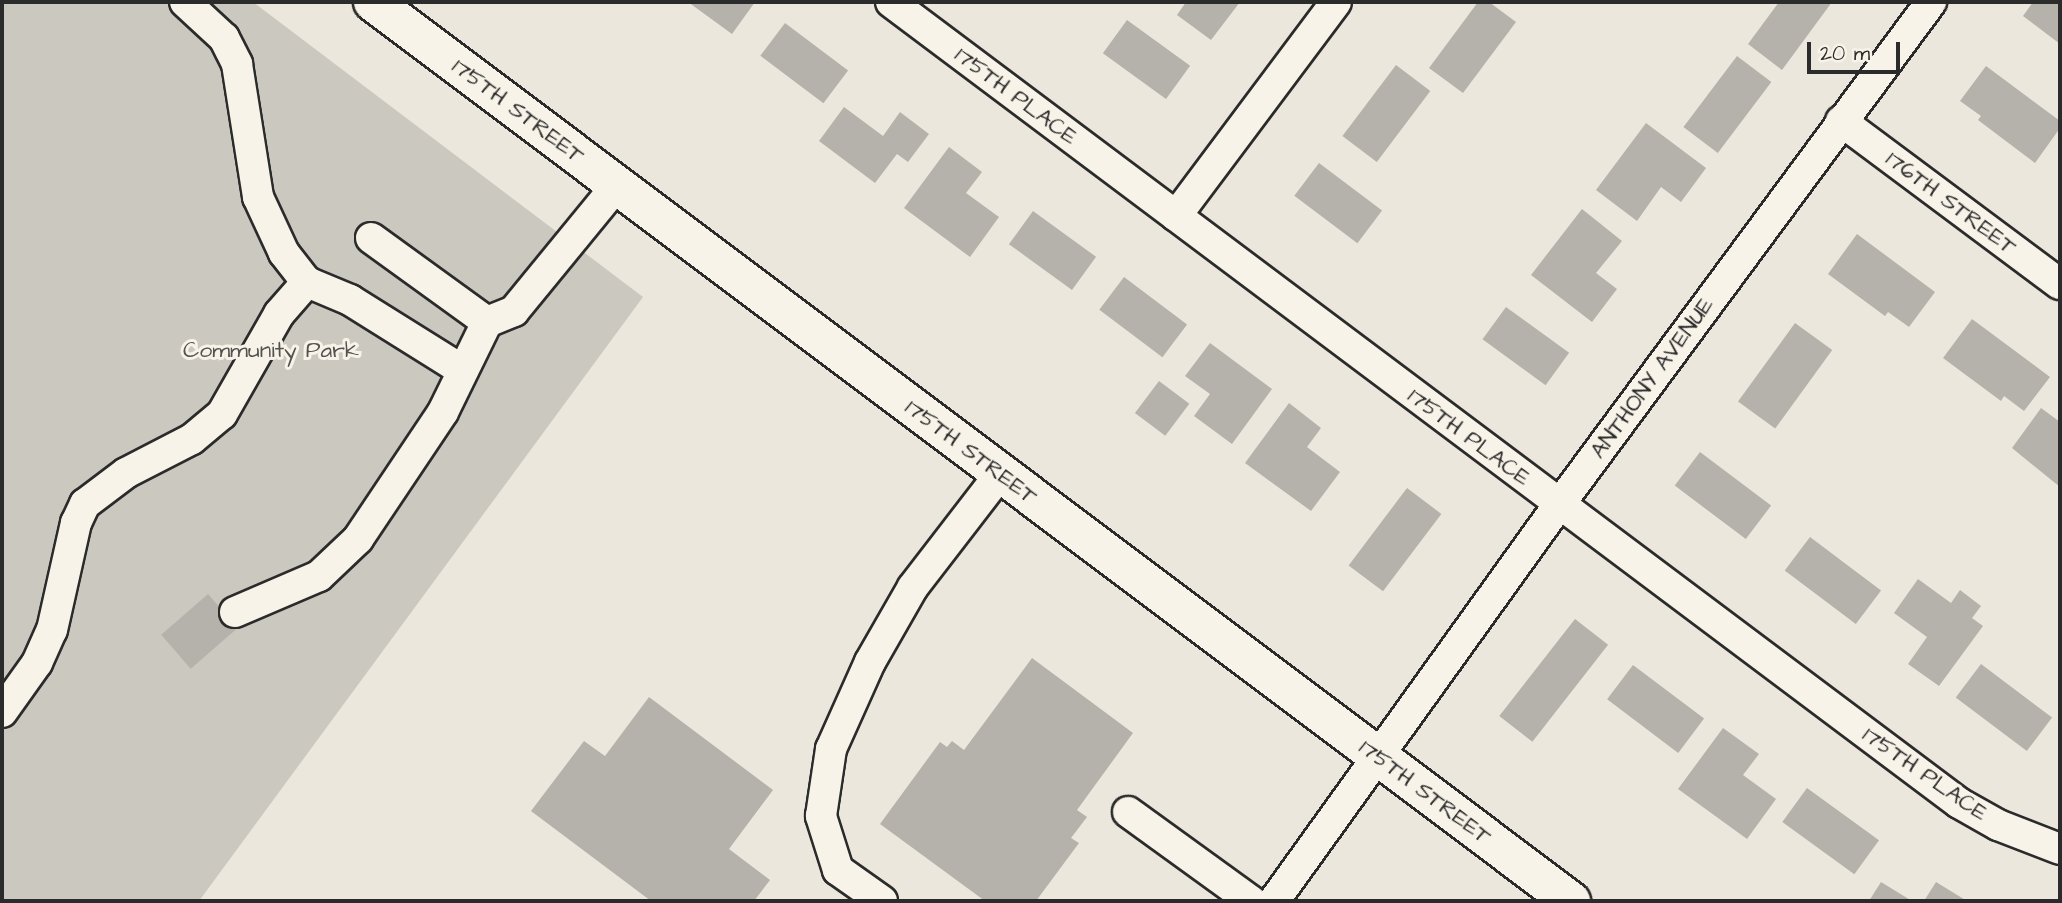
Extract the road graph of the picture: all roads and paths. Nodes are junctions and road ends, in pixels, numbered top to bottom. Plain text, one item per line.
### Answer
1 (185, 2) edge
2 (373, 2) edge
3 (891, 2) edge
4 (1336, 2) edge
5 (1931, 2) edge
6 (1841, 121) junction
7 (617, 185) junction
8 (1176, 215) junction
9 (371, 238) dead end
10 (307, 282) junction
11 (2060, 284) edge
12 (487, 322) junction
13 (462, 370) junction
14 (1000, 474) junction
15 (1559, 505) junction
16 (235, 612) dead end
17 (2, 712) edge
18 (1377, 756) junction
19 (1128, 812) dead end
20 (2060, 849) edge
21 (882, 901) edge
22 (1251, 901) edge
23 (1274, 901) edge
24 (1571, 901) edge

1 - 10 street
2 - 7 main road, 175TH STREET
3 - 8 street, 175TH PLACE
4 - 8 street
5 - 6 street, ANTHONY AVENUE
6 - 11 street, 176TH STREET
6 - 15 street, ANTHONY AVENUE
7 - 12 street
7 - 14 main road, 175TH STREET
8 - 15 street, 175TH PLACE
9 - 12 street
10 - 13 street
10 - 17 street
12 - 13 street
13 - 16 street
14 - 18 main road, 175TH STREET
14 - 21 street
15 - 18 street, ANTHONY AVENUE
15 - 20 street, 175TH PLACE
18 - 23 street, ANTHONY AVENUE
18 - 24 main road, 175TH STREET
19 - 22 street

